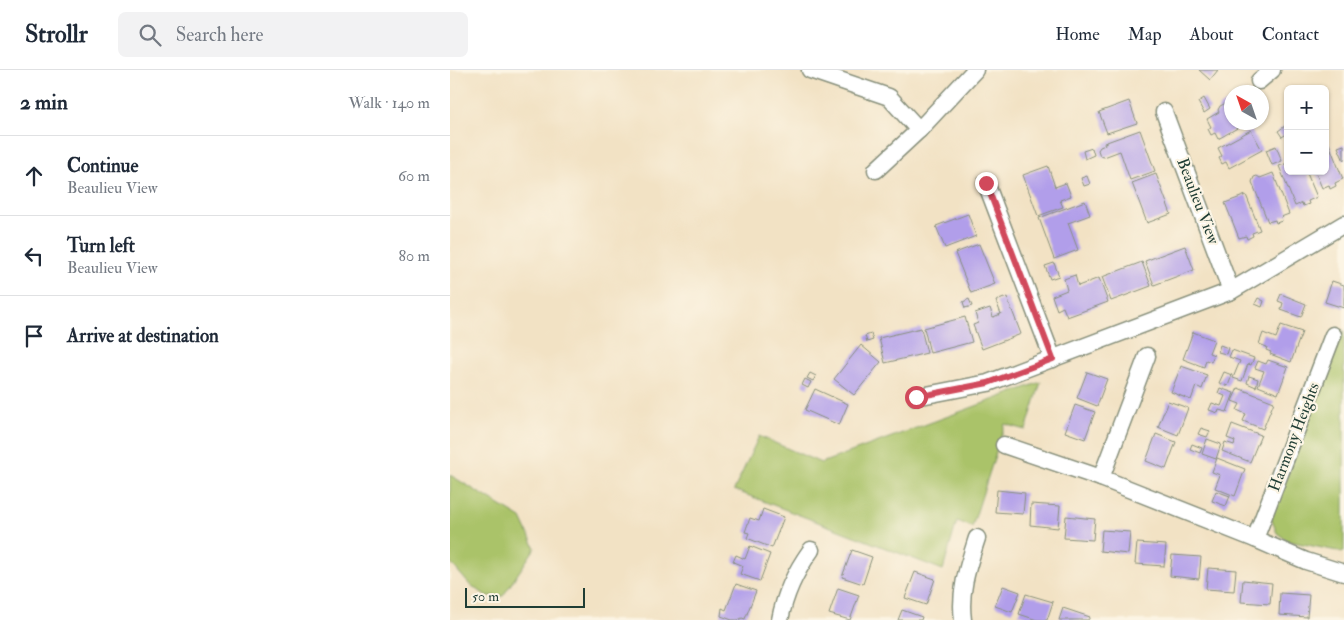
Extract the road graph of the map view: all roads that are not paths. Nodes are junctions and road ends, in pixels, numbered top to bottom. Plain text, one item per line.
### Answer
1 (810, 70) edge
2 (975, 70) edge
3 (1272, 70) edge
4 (1260, 81) dead end
5 (1164, 112) dead end
6 (919, 130) junction
7 (876, 170) dead end
8 (986, 183) dead end
9 (1344, 224) edge
10 (1231, 291) junction
11 (1333, 335) dead end
12 (1148, 356) dead end
13 (1053, 359) junction
14 (916, 397) dead end
15 (1004, 445) dead end
16 (1101, 478) junction
17 (977, 538) dead end
18 (1255, 539) junction
19 (811, 550) dead end
20 (1344, 573) edge
21 (780, 620) edge
22 (963, 620) edge

1 - 6 street
2 - 6 street
3 - 4 street
5 - 10 street, Beaulieu View
6 - 7 street
8 - 13 street
9 - 10 street
10 - 13 street
11 - 18 street, Harmony Heights
12 - 16 street
13 - 14 street
15 - 16 street
16 - 18 street
17 - 22 street
18 - 20 street
19 - 21 street

